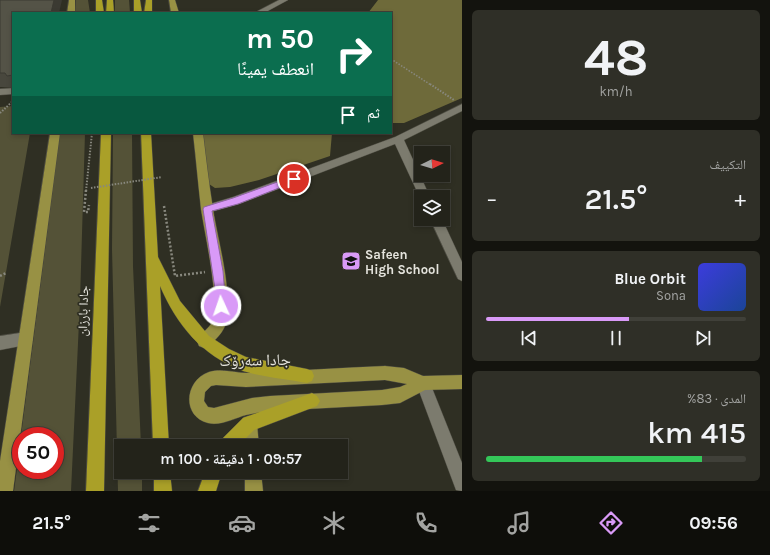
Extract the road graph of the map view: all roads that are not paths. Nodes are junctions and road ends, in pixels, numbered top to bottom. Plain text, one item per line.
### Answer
1 (72, 0) edge
2 (99, 0) edge
3 (110, 0) edge
4 (137, 0) edge
5 (149, 0) edge
6 (172, 0) edge
7 (285, 0) edge
8 (261, 10) edge
9 (71, 12) edge
10 (100, 12) edge
11 (110, 12) edge
12 (138, 12) edge
13 (148, 12) edge
14 (175, 12) edge
15 (12, 91) edge
16 (0, 92) edge
17 (460, 105) edge
18 (55, 134) edge
19 (106, 134) edge
20 (146, 134) edge
21 (198, 134) edge
22 (398, 139) junction
23 (422, 190) edge
24 (207, 209) junction
25 (439, 226) edge
26 (151, 253) junction
27 (462, 275) edge
28 (26, 339) junction
29 (204, 342) junction
30 (0, 343) edge
31 (307, 376) junction
32 (462, 382) edge
33 (423, 383) junction
34 (312, 401) junction
35 (248, 424) junction
36 (161, 439) edge
37 (234, 439) edge
38 (249, 439) edge
39 (162, 479) edge
40 (210, 479) edge
41 (253, 479) edge
42 (462, 484) edge
43 (3, 485) edge
44 (95, 491) edge
45 (163, 491) edge
46 (207, 491) edge
47 (254, 491) edge

1 - 9 main road
2 - 10 highway
3 - 11 highway
4 - 12 highway
5 - 13 highway
6 - 14 main road
7 - 8 street
15 - 16 street
17 - 22 street
18 - 28 main road
19 - 44 highway, جادا بارزان
20 - 26 highway
21 - 24 main road
22 - 23 street
22 - 24 street
24 - 29 main road
25 - 27 street
26 - 29 highway
26 - 36 highway
28 - 30 street
28 - 43 main road
29 - 31 highway
31 - 33 main road, جادا سەرۆک
31 - 34 main road, جادا سەرۆک
32 - 33 main road, جادا سەرۆک
33 - 34 main road, جادا سەرۆک
33 - 42 street
34 - 35 highway
35 - 37 highway
35 - 38 main road
39 - 45 highway
40 - 46 highway
41 - 47 main road

